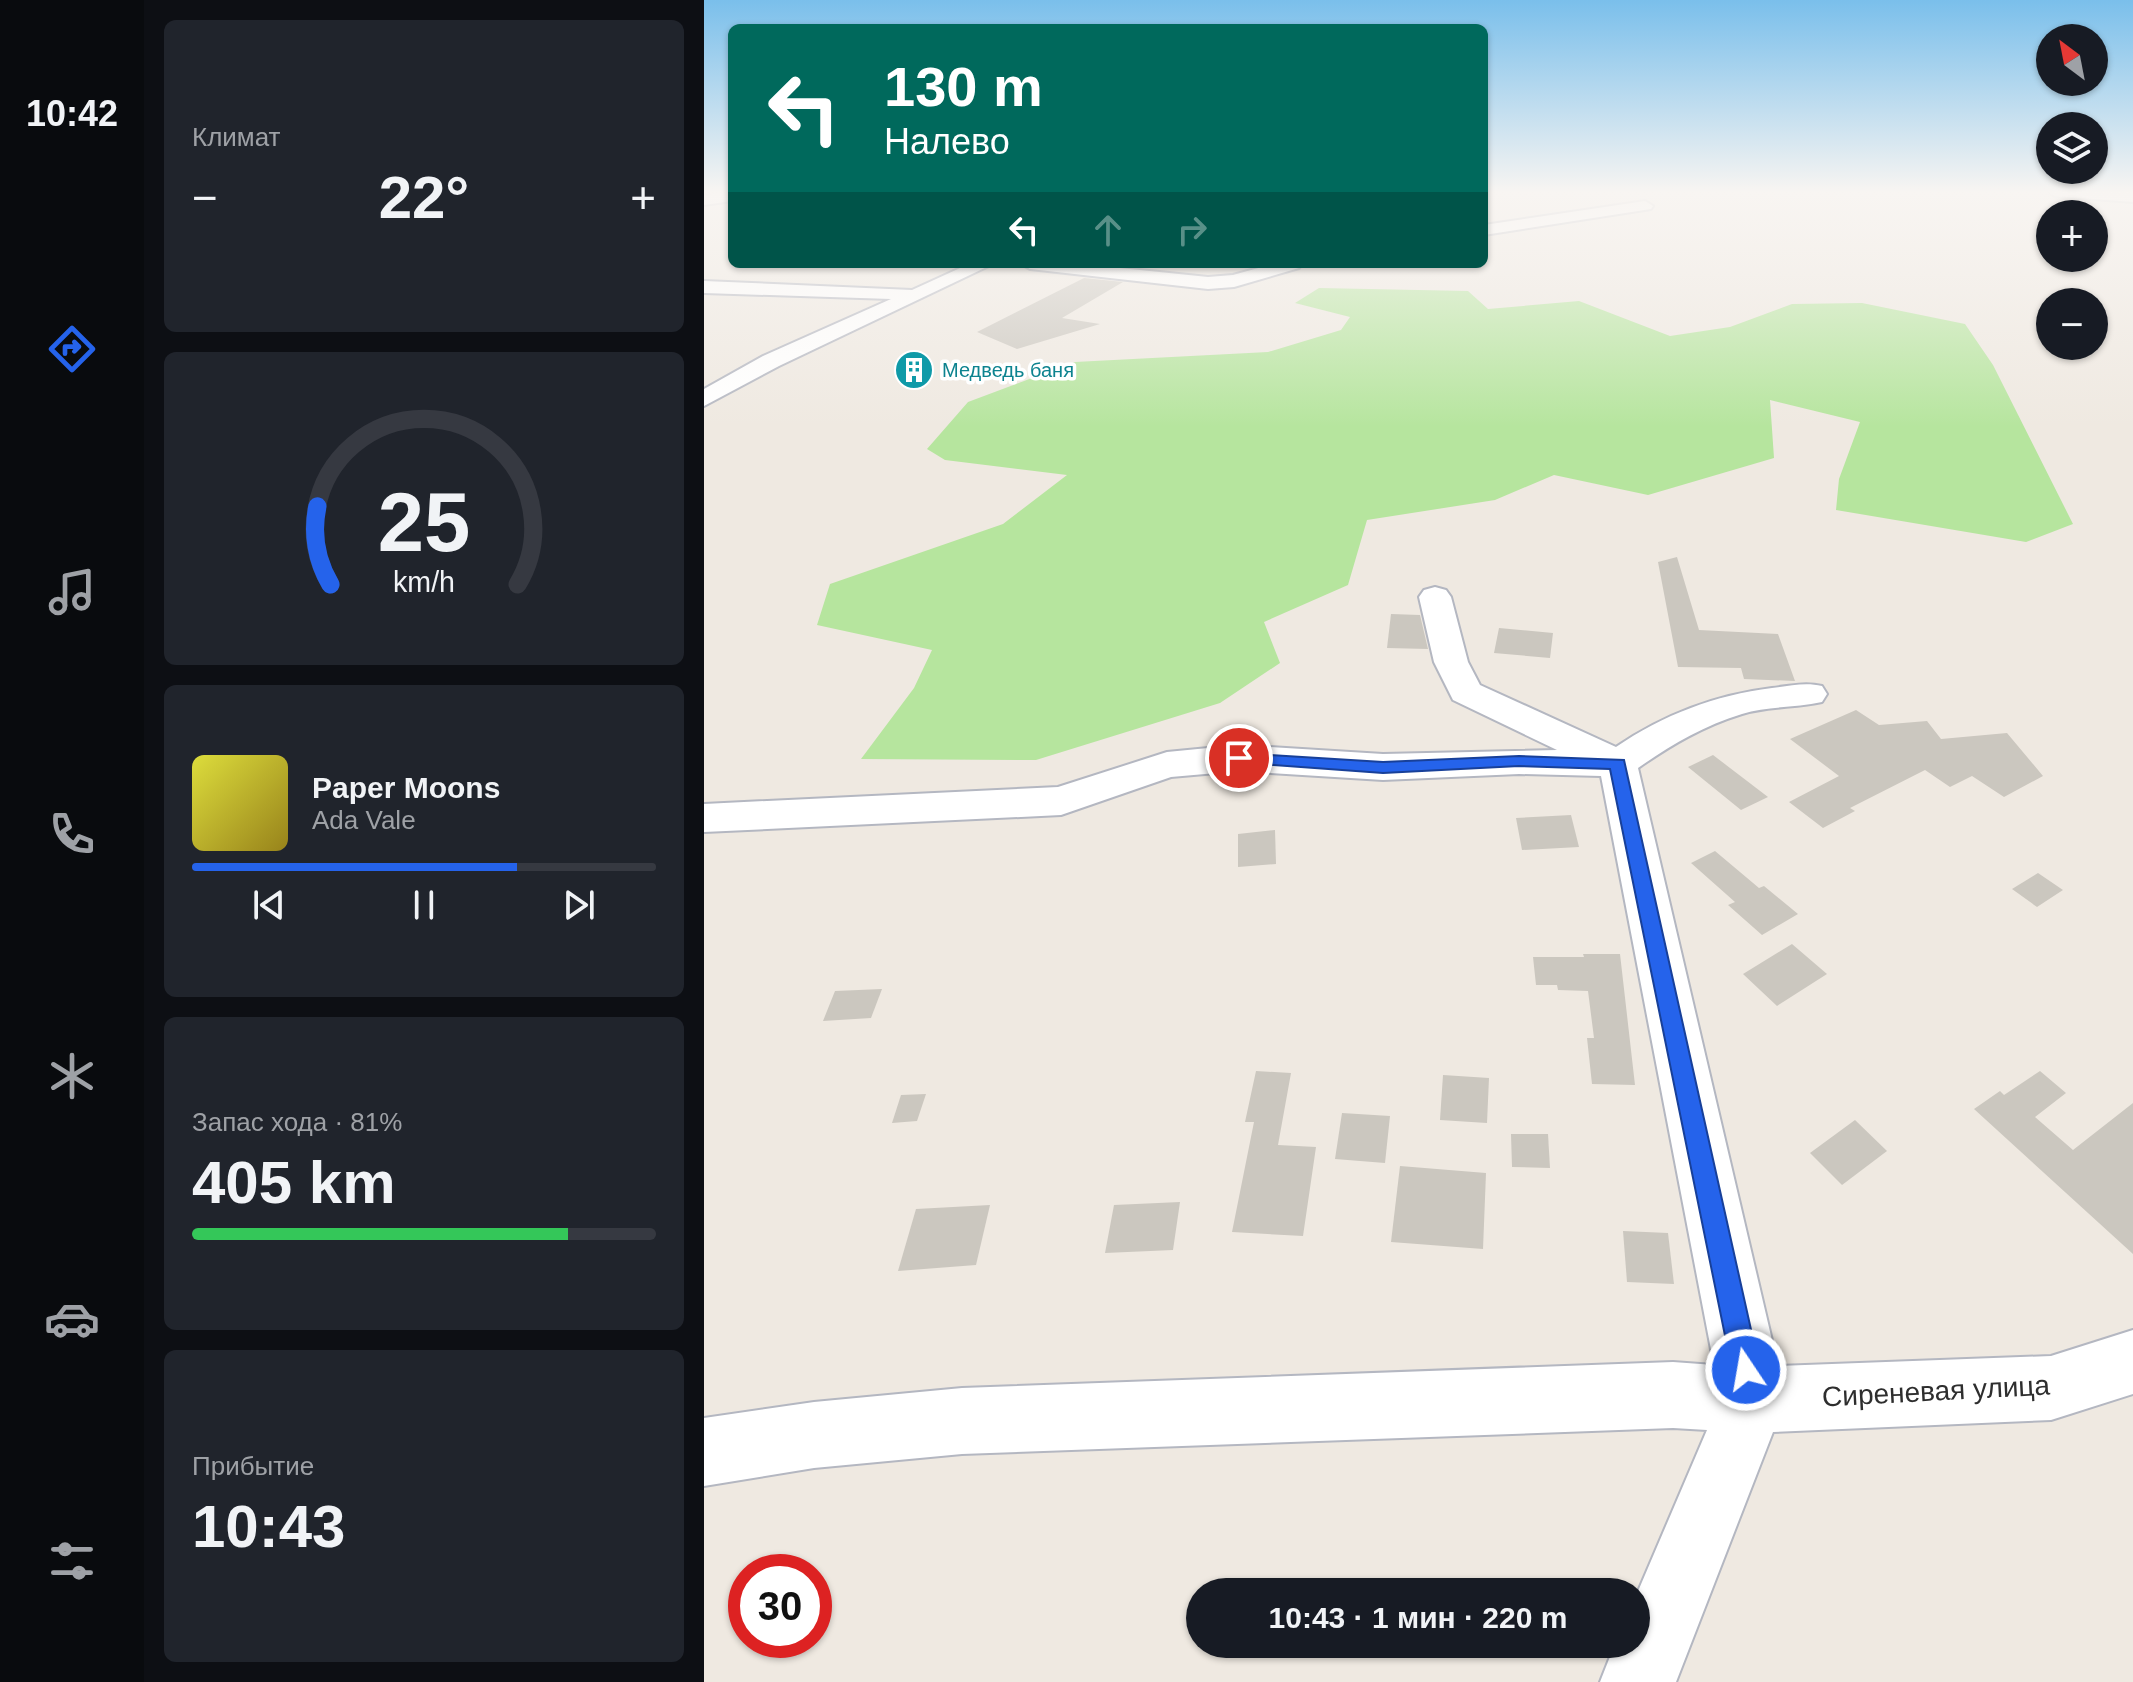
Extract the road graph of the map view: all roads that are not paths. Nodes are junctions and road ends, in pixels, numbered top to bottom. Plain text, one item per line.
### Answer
1 (969, 270) edge
2 (1091, 270) edge
3 (1270, 270) edge
4 (704, 287) edge
5 (912, 295) junction
6 (704, 399) edge
7 (1435, 597) dead end
8 (1809, 694) dead end
9 (1618, 764) junction
10 (704, 818) edge
11 (2133, 1362) edge
12 (1753, 1400) junction
13 (704, 1452) edge
14 (1638, 1682) edge

1 - 5 street
2 - 3 street
4 - 5 street
5 - 6 street
7 - 9 street
8 - 9 street
9 - 10 street
9 - 12 street
11 - 12 street, Сиреневая улица
12 - 13 street, Сиреневая улица
12 - 14 street

